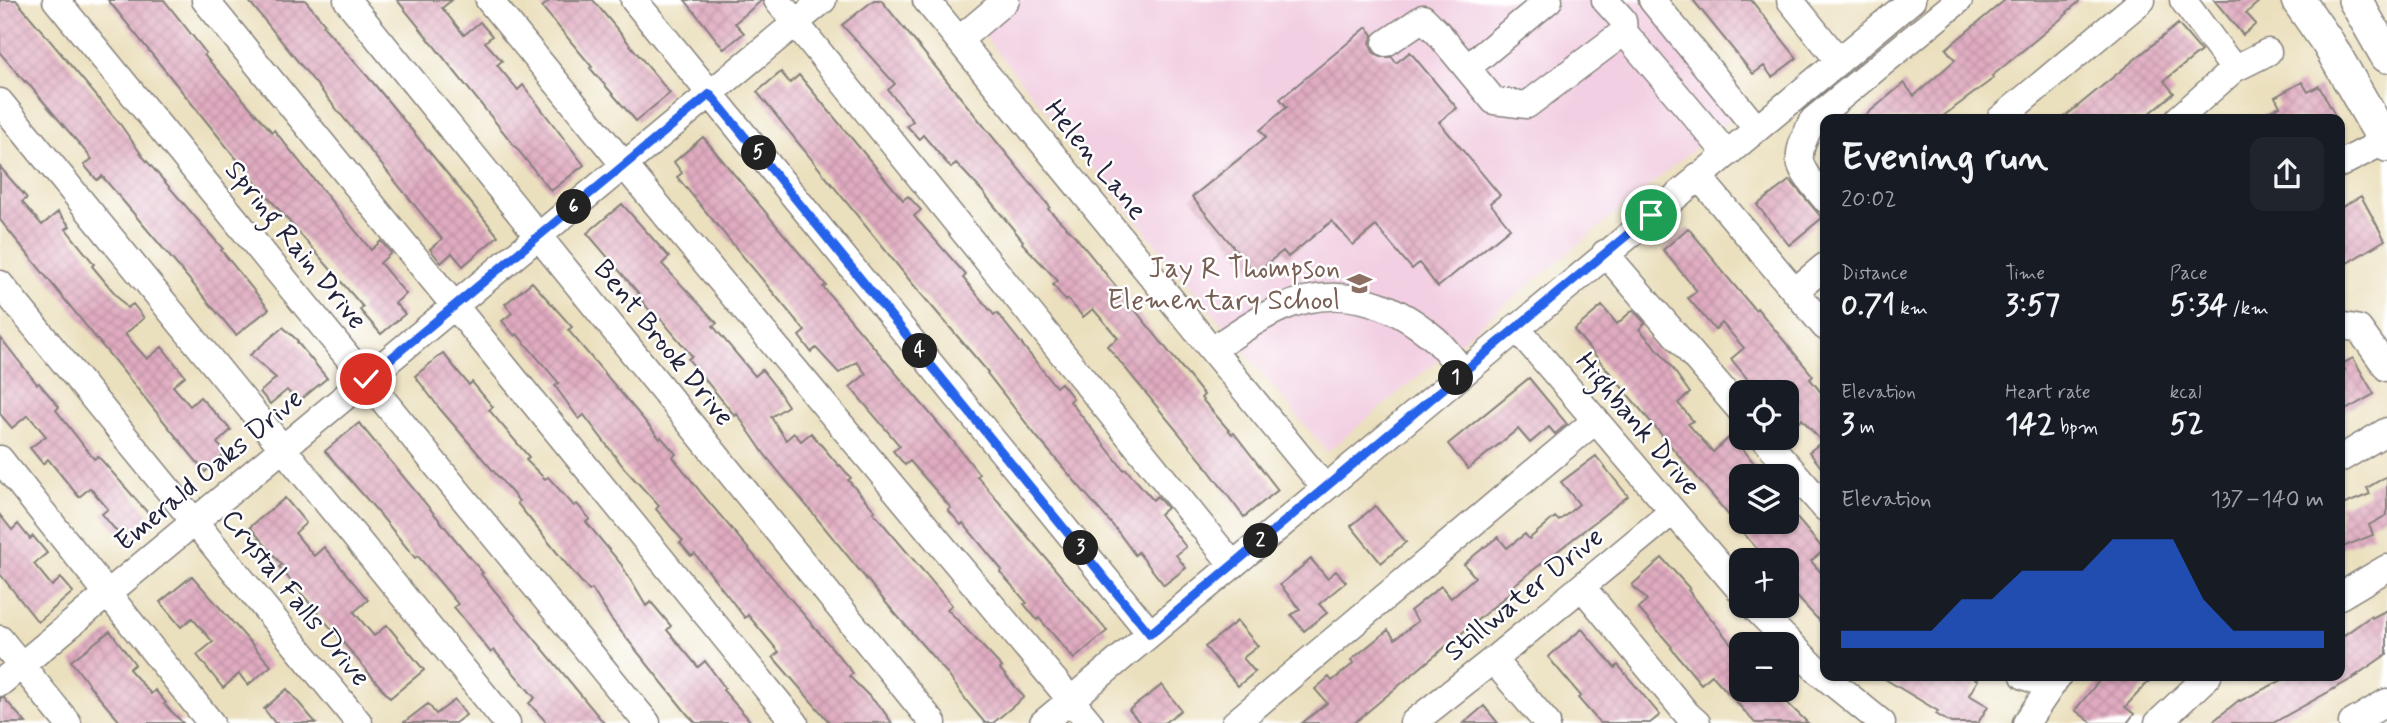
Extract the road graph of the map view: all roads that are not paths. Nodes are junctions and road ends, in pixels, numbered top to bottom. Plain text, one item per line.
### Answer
1 (56, 0) edge
2 (205, 0) edge
3 (348, 0) edge
4 (489, 0) edge
5 (634, 0) edge
6 (778, 0) edge
7 (823, 0) edge
8 (926, 0) edge
9 (1006, 0) edge
10 (1549, 0) edge
11 (1605, 0) edge
12 (1652, 0) edge
13 (1790, 0) edge
14 (1912, 0) edge
15 (1959, 0) edge
16 (2141, 0) edge
17 (2183, 0) edge
18 (2298, 0) edge
19 (2355, 0) edge
20 (796, 22) junction
21 (1624, 32) junction
22 (959, 40) junction
23 (1386, 43) dead end
24 (2268, 52) dead end
25 (2387, 56) edge
26 (1839, 61) junction
27 (1467, 68) junction
28 (2234, 69) junction
29 (710, 94) junction
30 (0, 102) edge
31 (1820, 114) edge
32 (1820, 114) edge
33 (2006, 114) edge
34 (2184, 114) edge
35 (1756, 128) junction
36 (2386, 143) edge
37 (1726, 153) junction
38 (2345, 162) edge
39 (624, 165) junction
40 (1698, 176) junction
41 (1820, 193) edge
42 (539, 236) junction
43 (1605, 253) junction
44 (1820, 270) edge
45 (0, 284) edge
46 (1795, 291) junction
47 (453, 306) junction
48 (1820, 321) edge
49 (2345, 326) edge
50 (1516, 327) junction
51 (1212, 349) junction
52 (2387, 368) edge
53 (1463, 371) junction
54 (366, 379) junction
55 (1729, 397) edge
56 (1595, 420) junction
57 (2387, 431) edge
58 (284, 447) junction
59 (1774, 450) edge
60 (2345, 457) edge
61 (0, 459) edge
62 (1325, 488) junction
63 (1820, 502) edge
64 (1673, 511) junction
65 (194, 522) junction
66 (1233, 565) junction
67 (2387, 568) edge
68 (1729, 577) edge
69 (1582, 587) junction
70 (107, 593) junction
71 (2345, 593) edge
72 (1765, 618) edge
73 (1150, 634) junction
74 (0, 639) edge
75 (1493, 660) junction
76 (21, 665) junction
77 (1820, 673) edge
78 (1830, 681) edge
79 (2054, 681) edge
80 (2203, 681) edge
81 (0, 683) edge
82 (1070, 700) junction
83 (2387, 702) edge
84 (68, 723) edge
85 (211, 723) edge
86 (359, 723) edge
87 (507, 723) edge
88 (648, 723) edge
89 (795, 723) edge
90 (933, 723) edge
91 (1043, 723) edge
92 (1090, 723) edge
93 (1235, 723) edge
94 (1413, 723) edge
95 (1547, 723) edge
96 (1697, 723) edge
97 (1882, 723) edge
98 (2026, 723) edge
99 (2158, 723) edge
100 (2352, 723) edge

1 - 54 street, Spring Rain Drive
2 - 47 street
3 - 42 street, Bent Brook Drive
4 - 39 street
5 - 29 street
6 - 20 street
7 - 20 street, Emerald Oaks Drive
8 - 22 street, Helen Lane
9 - 22 street
10 - 27 street
11 - 21 street
12 - 35 street
13 - 26 street
14 - 26 street
15 - 32 street
16 - 33 street
17 - 28 street
18 - 36 main road
19 - 25 main road
20 - 29 street, Emerald Oaks Drive
20 - 66 street
21 - 27 street
21 - 37 street
22 - 51 street, Helen Lane
23 - 27 street
24 - 28 street
26 - 35 street
28 - 34 street
29 - 39 street, Emerald Oaks Drive
29 - 73 street
30 - 58 street
31 - 41 street
35 - 37 street
36 - 38 street
37 - 40 street
39 - 42 street, Emerald Oaks Drive
39 - 82 street
40 - 43 street
40 - 46 street
42 - 47 street, Emerald Oaks Drive
42 - 90 street, Bent Brook Drive
43 - 50 street
43 - 55 street
44 - 46 street
45 - 65 street, Crystal Falls Drive
46 - 48 street
47 - 54 street, Emerald Oaks Drive
47 - 89 street
49 - 52 street
50 - 53 street
50 - 56 street, Highbank Drive
51 - 53 street
51 - 62 street, Helen Lane
53 - 62 street
54 - 58 street, Emerald Oaks Drive
54 - 88 street, Spring Rain Drive
56 - 64 street, Highbank Drive
56 - 93 street
57 - 60 street
58 - 65 street, Emerald Oaks Drive
58 - 87 street
59 - 63 street
61 - 70 street
62 - 66 street
64 - 68 street, Highbank Drive
64 - 69 street, Stillwater Drive
65 - 70 street, Emerald Oaks Drive
65 - 86 street, Crystal Falls Drive
66 - 73 street
67 - 71 street
69 - 75 street, Stillwater Drive
69 - 96 street
70 - 76 street, Emerald Oaks Drive
70 - 85 street
72 - 77 street
73 - 82 street
74 - 76 street
75 - 94 street, Stillwater Drive
75 - 95 street
76 - 81 street, Emerald Oaks Drive
76 - 84 street
78 - 97 street
79 - 98 street
80 - 99 street
82 - 91 street
82 - 92 street
83 - 100 street

